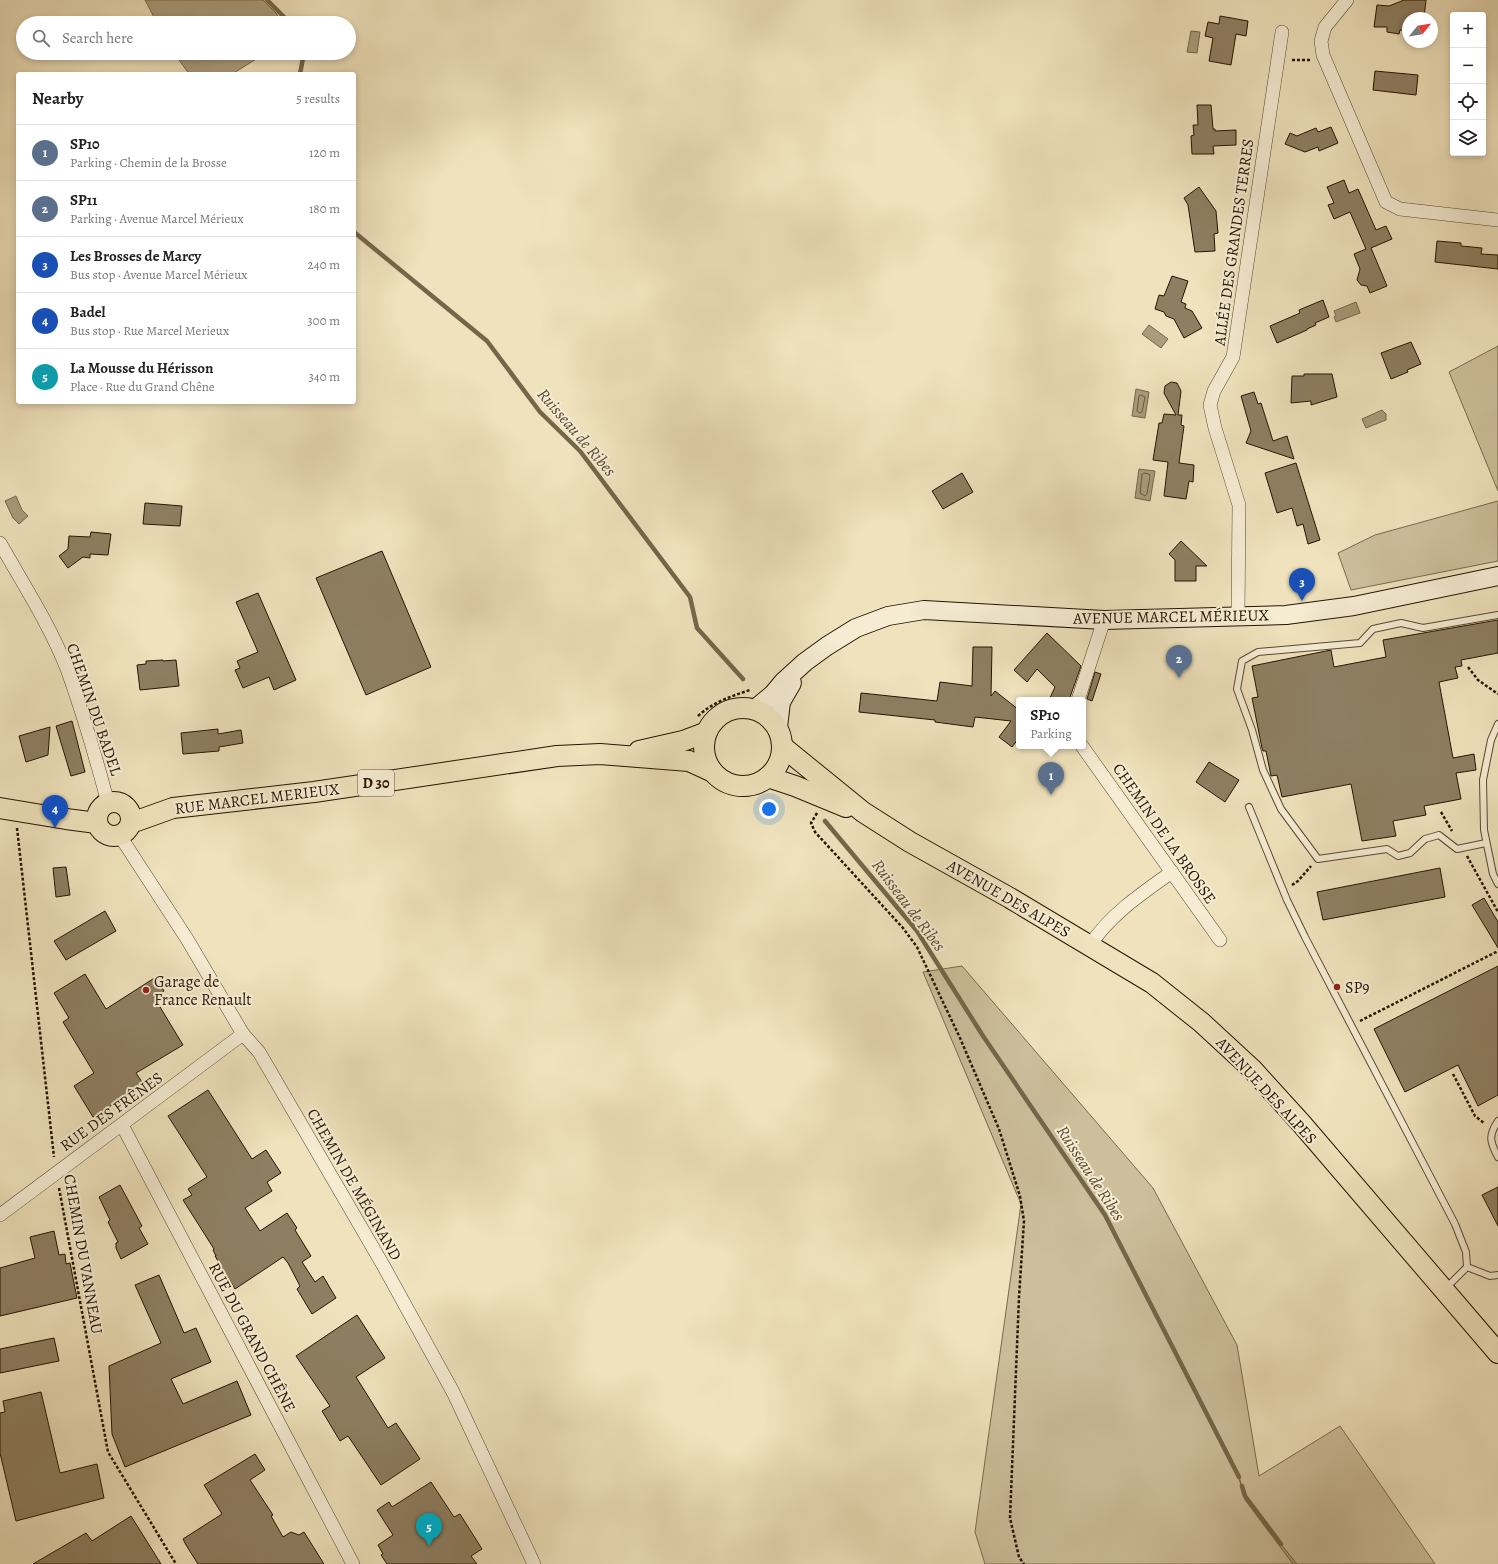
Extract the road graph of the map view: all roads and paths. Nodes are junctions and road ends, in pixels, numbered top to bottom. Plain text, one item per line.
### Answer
1 (1347, 0) edge
2 (1282, 32) dead end
3 (1323, 55) junction
4 (1278, 60) junction
5 (1498, 220) edge
6 (0, 543) edge
7 (1498, 576) edge
8 (1498, 615) edge
9 (1238, 616) junction
10 (1104, 620) junction
11 (805, 662) junction
12 (1468, 667) dead end
13 (755, 688) dead end
14 (1498, 694) edge
15 (1079, 697) edge
16 (755, 709) junction
17 (1498, 724) edge
18 (702, 725) junction
19 (778, 727) junction
20 (783, 747) junction
21 (1084, 749) edge
22 (623, 755) junction
23 (713, 772) junction
24 (768, 777) junction
25 (108, 803) junction
26 (1249, 807) dead end
27 (8, 809) edge
28 (863, 812) junction
29 (1441, 812) dead end
30 (97, 823) junction
31 (126, 830) junction
32 (814, 832) dead end
33 (1486, 843) junction
34 (1462, 849) junction
35 (1318, 859) junction
36 (1172, 872) junction
37 (1498, 884) edge
38 (1289, 886) dead end
39 (1498, 912) edge
40 (1220, 940) dead end
41 (1090, 946) junction
42 (1498, 951) edge
43 (1351, 1026) junction
44 (243, 1034) junction
45 (1453, 1074) dead end
46 (1498, 1121) edge
47 (122, 1125) junction
48 (1493, 1129) junction
49 (1498, 1157) edge
50 (56, 1172) junction
51 (0, 1215) edge
52 (1467, 1267) junction
53 (1498, 1275) edge
54 (1443, 1291) junction
55 (1498, 1353) edge
56 (176, 1564) edge
57 (353, 1564) edge
58 (534, 1564) edge
59 (1024, 1564) edge

1 - 3 street
2 - 4 street, ALLÉE DES GRANDES TERRES
3 - 4 path
3 - 5 street
4 - 9 street, ALLÉE DES GRANDES TERRES
6 - 25 street, CHEMIN DU BADEL
7 - 9 main road, AVENUE MARCEL MÉRIEUX
8 - 35 lane
9 - 10 main road, AVENUE MARCEL MÉRIEUX
10 - 11 main road, AVENUE MARCEL MÉRIEUX
10 - 15 street
11 - 16 main road, AVENUE MARCEL MÉRIEUX
11 - 19 main road, AVENUE MARCEL MÉRIEUX
12 - 14 path
13 - 18 path
16 - 18 main road
16 - 19 main road
17 - 33 lane
18 - 22 main road, RUE MARCEL MERIEUX / D 30
18 - 23 main road
19 - 20 main road
20 - 24 main road
20 - 28 main road, AVENUE DES ALPES
21 - 36 street, CHEMIN DE LA BROSSE
22 - 23 main road, RUE MARCEL MERIEUX / D 30
22 - 31 main road, RUE MARCEL MERIEUX / D 30
23 - 24 main road
24 - 28 main road, AVENUE DES ALPES
25 - 30 main road
25 - 31 main road
26 - 43 lane
27 - 30 main road
27 - 50 path, CHEMIN DU VANNEAU
28 - 41 main road, AVENUE DES ALPES
29 - 34 path
30 - 31 main road
31 - 44 street, CHEMIN DE MÉGINAND
32 - 59 path
33 - 34 lane
33 - 37 lane
34 - 35 lane
34 - 39 path
35 - 38 path
36 - 40 street, CHEMIN DE LA BROSSE
36 - 41 street
41 - 54 main road, AVENUE DES ALPES
42 - 43 path
43 - 52 lane
44 - 47 street, RUE DES FRÊNES
44 - 58 street, CHEMIN DE MÉGINAND
45 - 48 path
46 - 48 lane
47 - 50 street, RUE DES FRÊNES
47 - 57 street, RUE DU GRAND CHÊNE
48 - 49 lane
50 - 51 street, RUE DES FRÊNES
50 - 56 path, CHEMIN DU VANNEAU
52 - 53 lane
52 - 54 lane
54 - 55 main road, AVENUE DES ALPES

